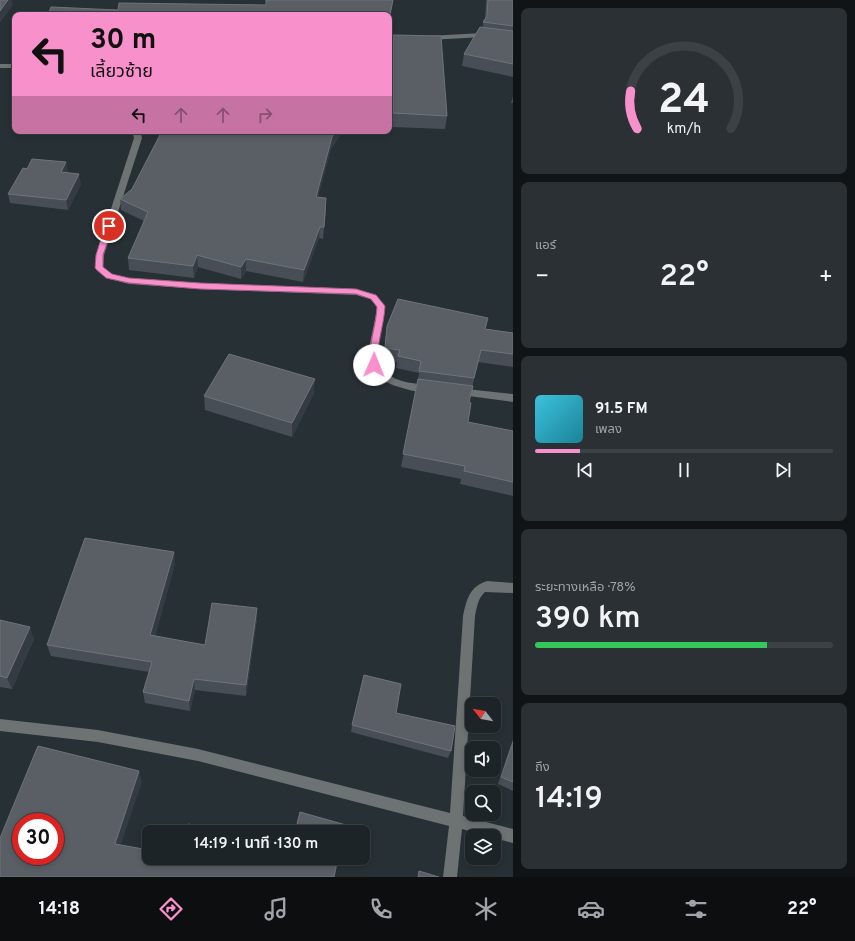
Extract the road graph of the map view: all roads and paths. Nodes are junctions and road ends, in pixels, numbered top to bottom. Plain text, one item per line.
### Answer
1 (419, 38) edge
2 (412, 39) edge
3 (392, 40) edge
4 (513, 40) edge
5 (0, 66) edge
6 (12, 66) edge
7 (137, 134) edge
8 (513, 398) edge
9 (513, 588) edge
10 (0, 726) edge
11 (456, 821) junction
12 (513, 836) edge
13 (450, 877) edge

1 - 4 street
2 - 3 street
5 - 6 street
7 - 8 street
9 - 11 street
10 - 11 street
11 - 12 street
11 - 13 street

